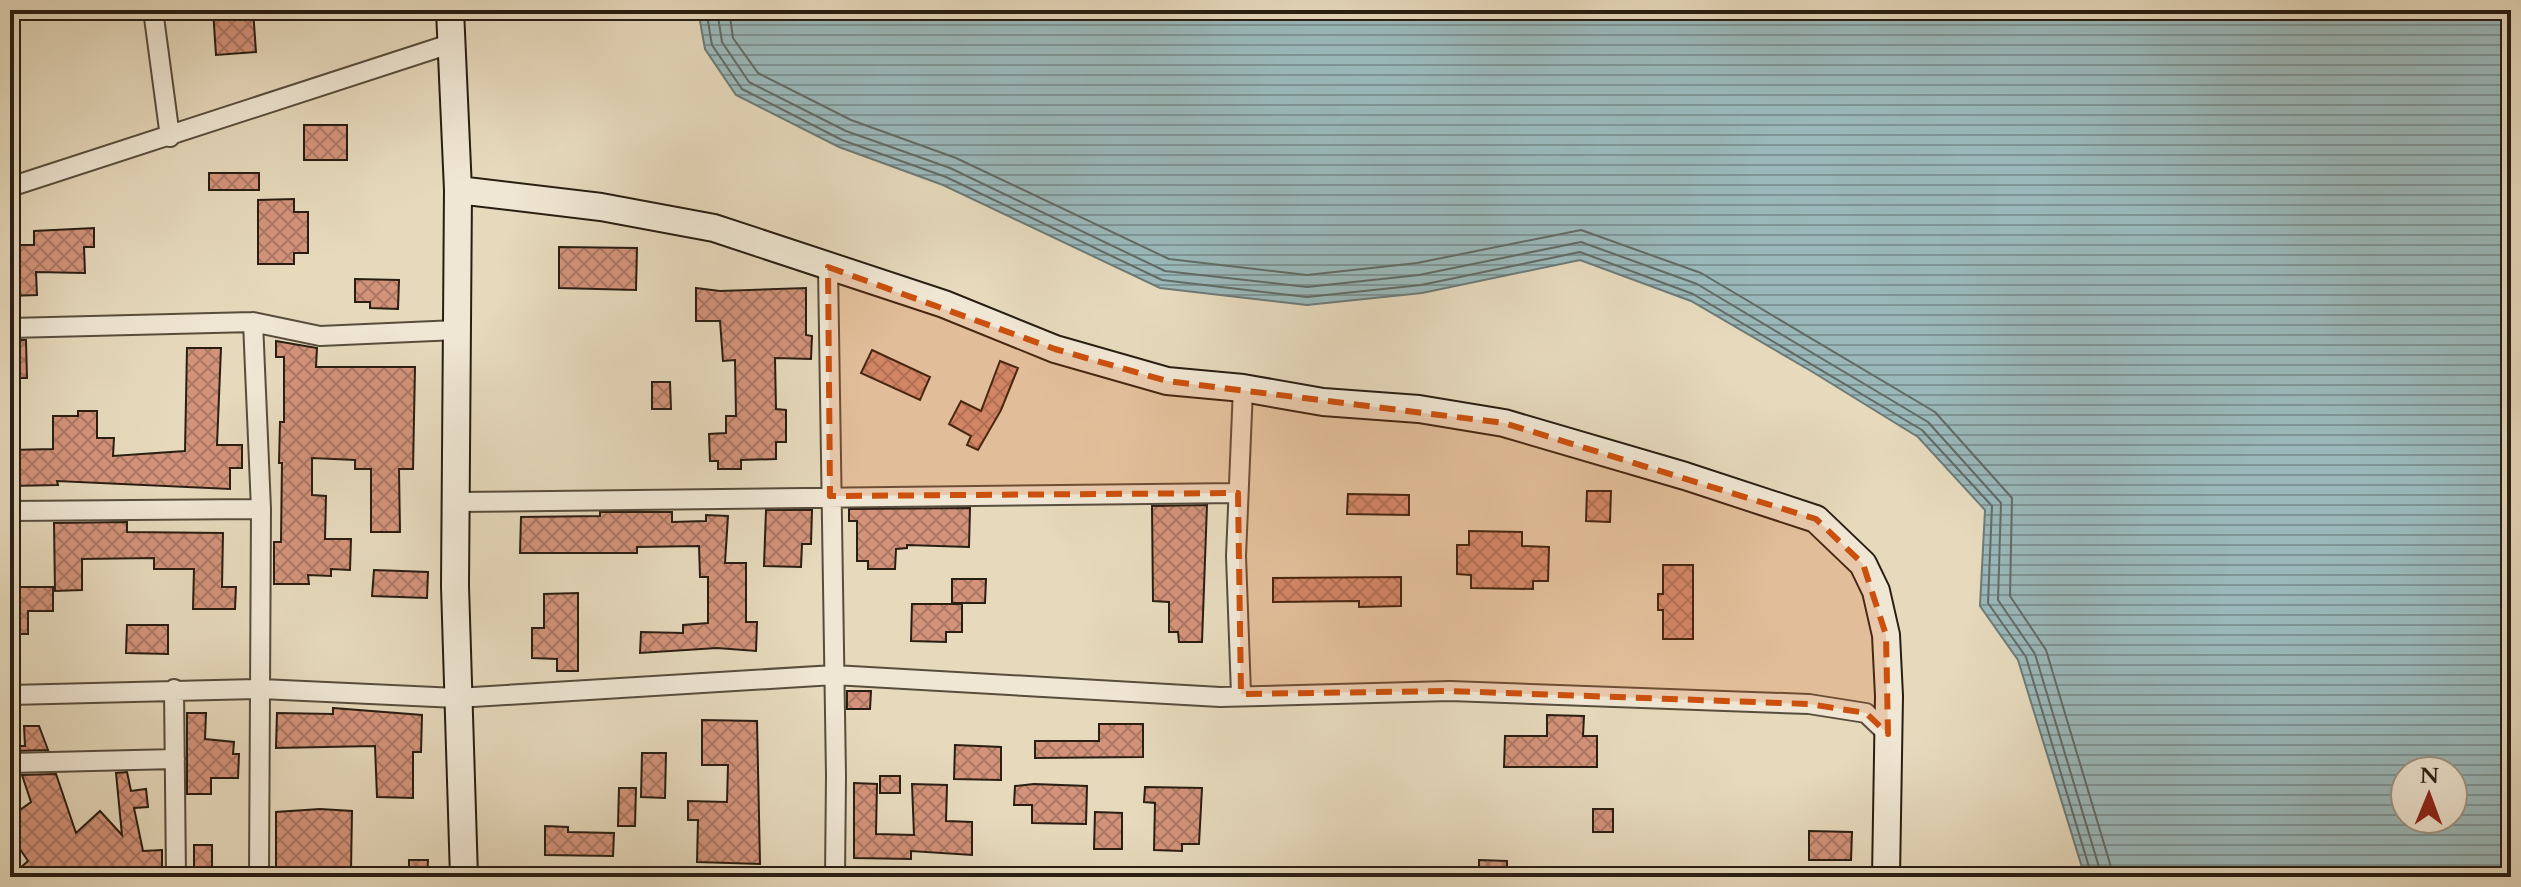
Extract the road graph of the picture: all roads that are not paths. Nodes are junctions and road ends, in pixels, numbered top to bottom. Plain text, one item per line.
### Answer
1 (153, 10) edge
2 (450, 10) edge
3 (453, 43) junction
4 (170, 137) junction
5 (10, 187) edge
6 (458, 190) junction
7 (828, 267) junction
8 (253, 322) junction
9 (10, 328) edge
10 (457, 330) junction
11 (1243, 388) junction
12 (1238, 493) junction
13 (830, 496) junction
14 (456, 502) junction
15 (261, 509) junction
16 (10, 511) edge
17 (834, 675) junction
18 (174, 689) junction
19 (261, 689) junction
20 (1241, 694) junction
21 (10, 695) edge
22 (457, 698) junction
23 (1888, 734) junction
24 (175, 759) junction
25 (10, 763) edge
26 (176, 877) edge
27 (259, 877) edge
28 (464, 877) edge
29 (835, 877) edge
30 (1886, 877) edge

1 - 4 street
2 - 3 street
3 - 4 street
3 - 6 street
4 - 5 street
6 - 7 street
6 - 10 street
7 - 11 street
7 - 13 street
8 - 9 street
8 - 10 street
8 - 15 street
10 - 14 street
11 - 12 street
11 - 23 street
12 - 13 street
12 - 20 street
13 - 14 street
13 - 17 street
14 - 22 street
15 - 16 street
15 - 19 street
17 - 20 street
17 - 22 street
17 - 29 street
18 - 19 street
18 - 21 street
18 - 24 street
19 - 22 street
19 - 27 street
20 - 23 street
22 - 28 street
23 - 30 street
24 - 25 street
24 - 26 street

